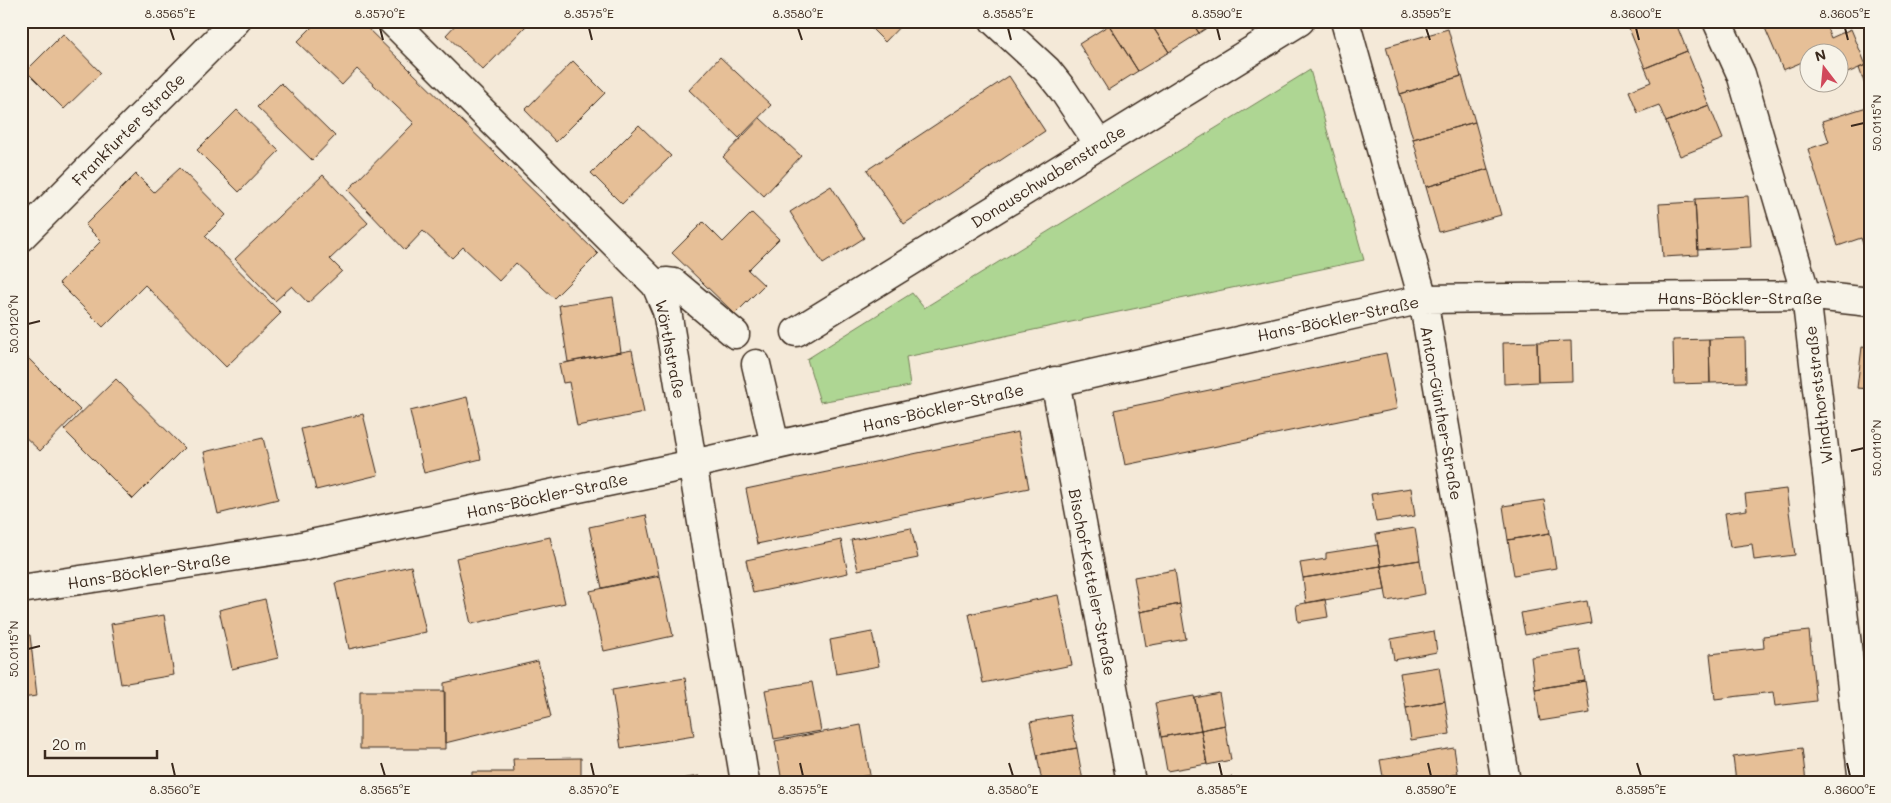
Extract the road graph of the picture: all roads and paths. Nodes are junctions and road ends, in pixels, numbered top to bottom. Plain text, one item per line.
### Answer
1 (236, 21) edge
2 (392, 21) edge
3 (994, 21) edge
4 (1300, 21) edge
5 (1346, 21) edge
6 (1717, 21) edge
7 (1099, 144) junction
8 (21, 237) edge
9 (656, 285) junction
10 (1806, 295) junction
11 (1423, 299) junction
12 (1870, 302) edge
13 (796, 332) dead end
14 (735, 334) dead end
15 (756, 364) dead end
16 (1055, 381) junction
17 (775, 445) junction
18 (693, 464) junction
19 (21, 589) edge
20 (745, 782) edge
21 (1131, 782) edge
22 (1506, 782) edge
23 (1863, 782) edge

1 - 8 street, Frankfurter Straße
2 - 9 street, Wörthstraße
3 - 7 street
4 - 7 street, Donauschwabenstraße
5 - 11 street, Anton-Günther-Straße
6 - 10 street, Windthorststraße
7 - 13 street, Donauschwabenstraße
9 - 14 street
9 - 18 street, Wörthstraße
10 - 11 street, Hans-Böckler-Straße
10 - 12 street, Hans-Böckler-Straße
10 - 23 street, Windthorststraße
11 - 16 street, Hans-Böckler-Straße
11 - 22 street, Anton-Günther-Straße
15 - 17 street
16 - 17 street, Hans-Böckler-Straße
16 - 21 street, Bischof-Ketteler-Straße
17 - 18 street, Hans-Böckler-Straße
18 - 19 street, Hans-Böckler-Straße
18 - 20 street, Wörthstraße

